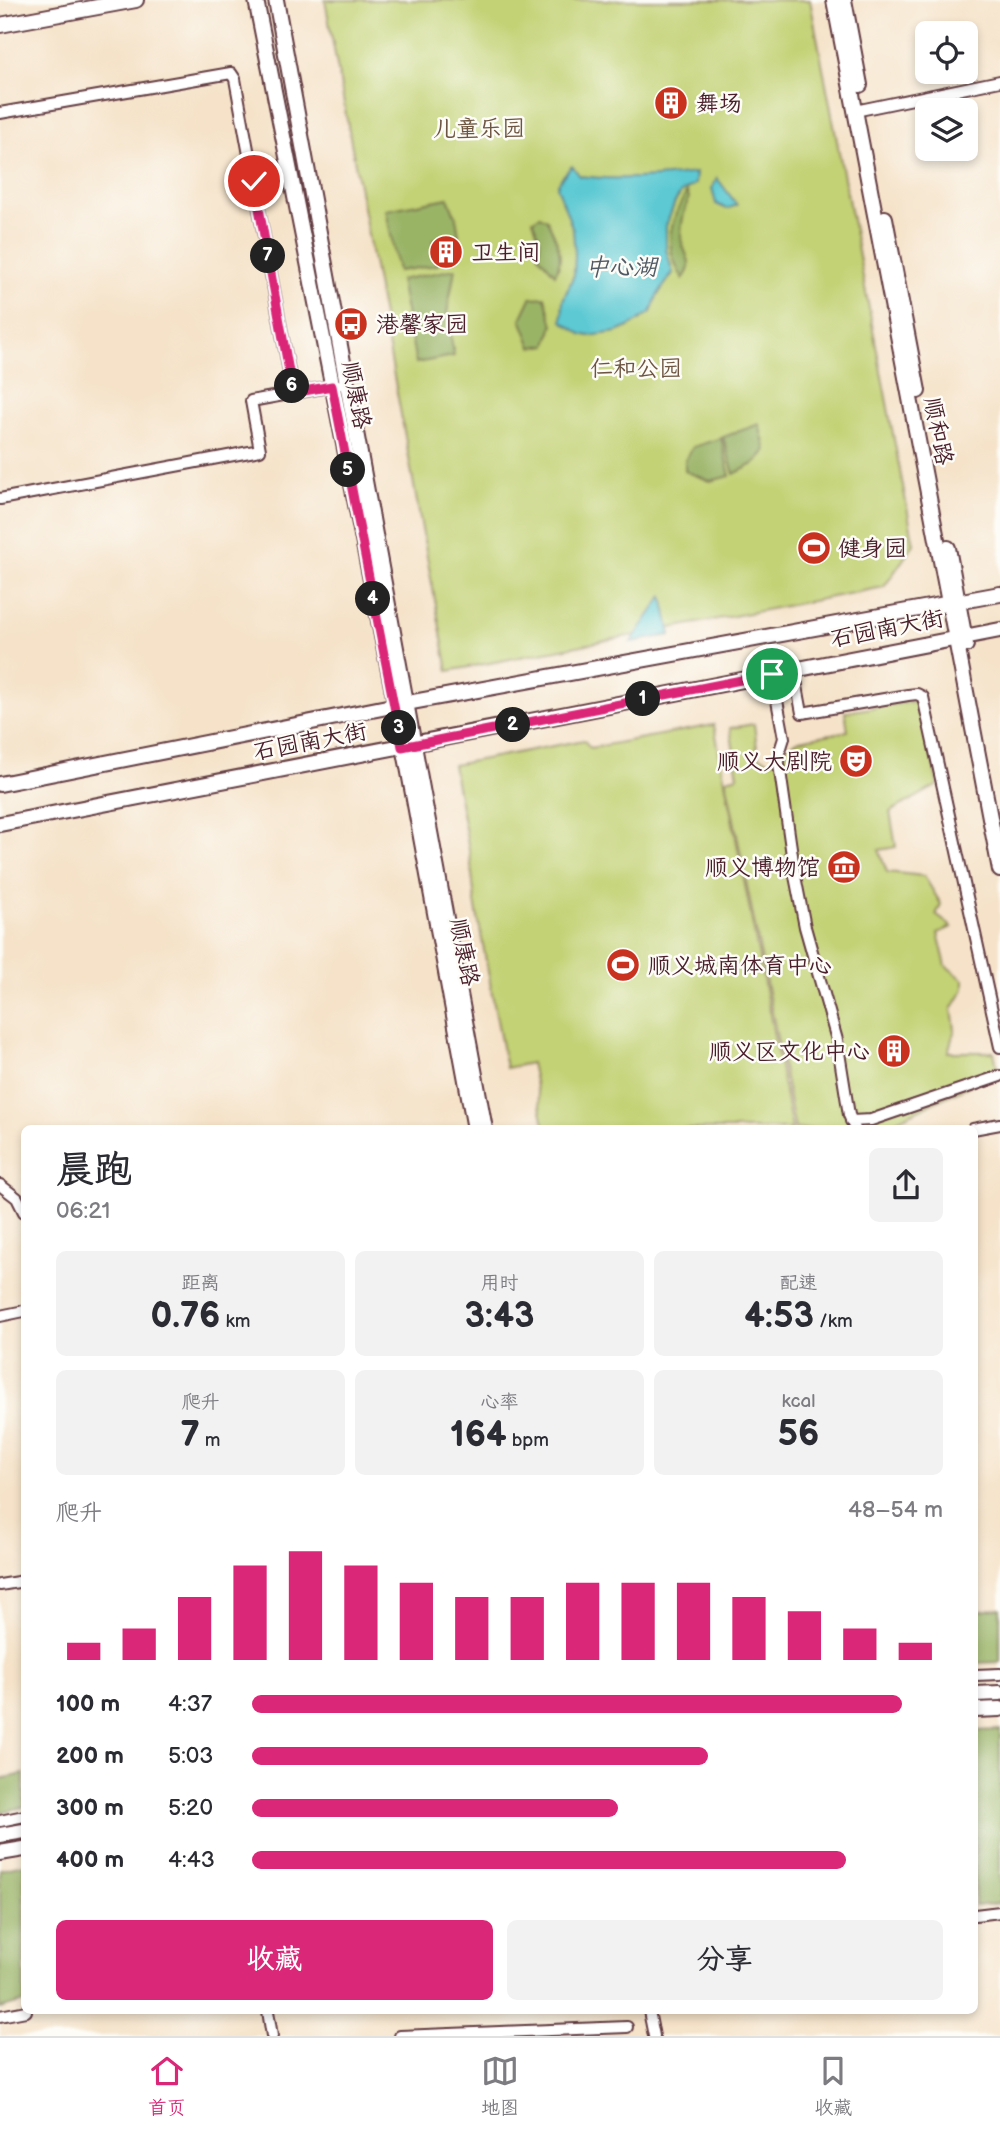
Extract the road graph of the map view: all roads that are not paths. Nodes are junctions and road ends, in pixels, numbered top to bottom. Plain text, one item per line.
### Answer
1 (136, 0) edge
2 (256, 0) edge
3 (276, 0) edge
4 (834, 0) edge
5 (844, 0) edge
6 (0, 25) edge
7 (1000, 81) edge
8 (860, 110) junction
9 (0, 113) edge
10 (348, 383) junction
11 (332, 386) junction
12 (293, 393) junction
13 (0, 499) edge
14 (1000, 594) edge
15 (954, 602) junction
16 (1000, 630) edge
17 (960, 637) junction
18 (794, 670) junction
19 (772, 674) junction
20 (400, 704) junction
21 (802, 713) junction
22 (780, 718) junction
23 (409, 746) junction
24 (0, 783) edge
25 (1000, 821) edge
26 (0, 824) edge
27 (1000, 870) edge
28 (1000, 1047) edge
29 (1000, 1076) edge
30 (871, 1120) junction
31 (1000, 1124) edge
32 (474, 1125) edge
33 (484, 1125) edge
34 (853, 1125) edge
35 (864, 1125) edge
36 (978, 1128) edge
37 (0, 1185) edge
38 (21, 1206) edge
39 (21, 1312) edge
40 (0, 1316) edge
41 (21, 1582) edge
42 (0, 1585) edge
43 (1000, 1674) edge
44 (978, 1675) edge
45 (1000, 1693) edge
46 (978, 1694) edge
47 (1000, 1709) edge
48 (978, 1710) edge
49 (21, 1817) edge
50 (0, 1821) edge
51 (21, 1832) edge
52 (0, 1835) edge
53 (21, 1850) edge
54 (0, 1853) edge
55 (1000, 1912) edge
56 (978, 1915) edge
57 (21, 2012) edge
58 (268, 2014) edge
59 (650, 2014) edge
60 (0, 2016) edge
61 (627, 2027) dead end
62 (272, 2036) edge
63 (400, 2036) edge
64 (654, 2036) edge

1 - 6 main road
2 - 11 main road, 顺康路
3 - 10 main road, 顺康路
4 - 8 main road, 顺和路
5 - 8 main road, 顺和路
7 - 8 street
8 - 15 main road, 顺和路
9 - 12 street
10 - 11 street
10 - 20 main road, 顺康路
11 - 12 street
11 - 20 main road, 顺康路
12 - 13 street
14 - 15 main road, 石园南大街
15 - 17 main road, 顺和路
15 - 20 main road, 石园南大街
16 - 17 main road, 石园南大街
17 - 18 main road, 石园南大街
17 - 25 main road, 顺和路
17 - 27 main road, 顺和路
18 - 19 main road, 石园南大街
18 - 21 street
19 - 22 street
19 - 23 main road, 石园南大街
20 - 23 main road, 顺康路
20 - 24 main road, 石园南大街
21 - 22 street
21 - 28 street
22 - 34 street
23 - 26 main road, 石园南大街
23 - 32 main road, 顺康路
23 - 33 main road, 顺康路
29 - 30 street
30 - 34 street
30 - 35 street
31 - 36 street
37 - 38 street
39 - 40 street
41 - 42 street
43 - 44 street
45 - 46 main road
47 - 48 main road
49 - 50 street
51 - 52 main road
53 - 54 main road
55 - 56 street
57 - 60 street
58 - 62 street
59 - 64 street
61 - 63 street

